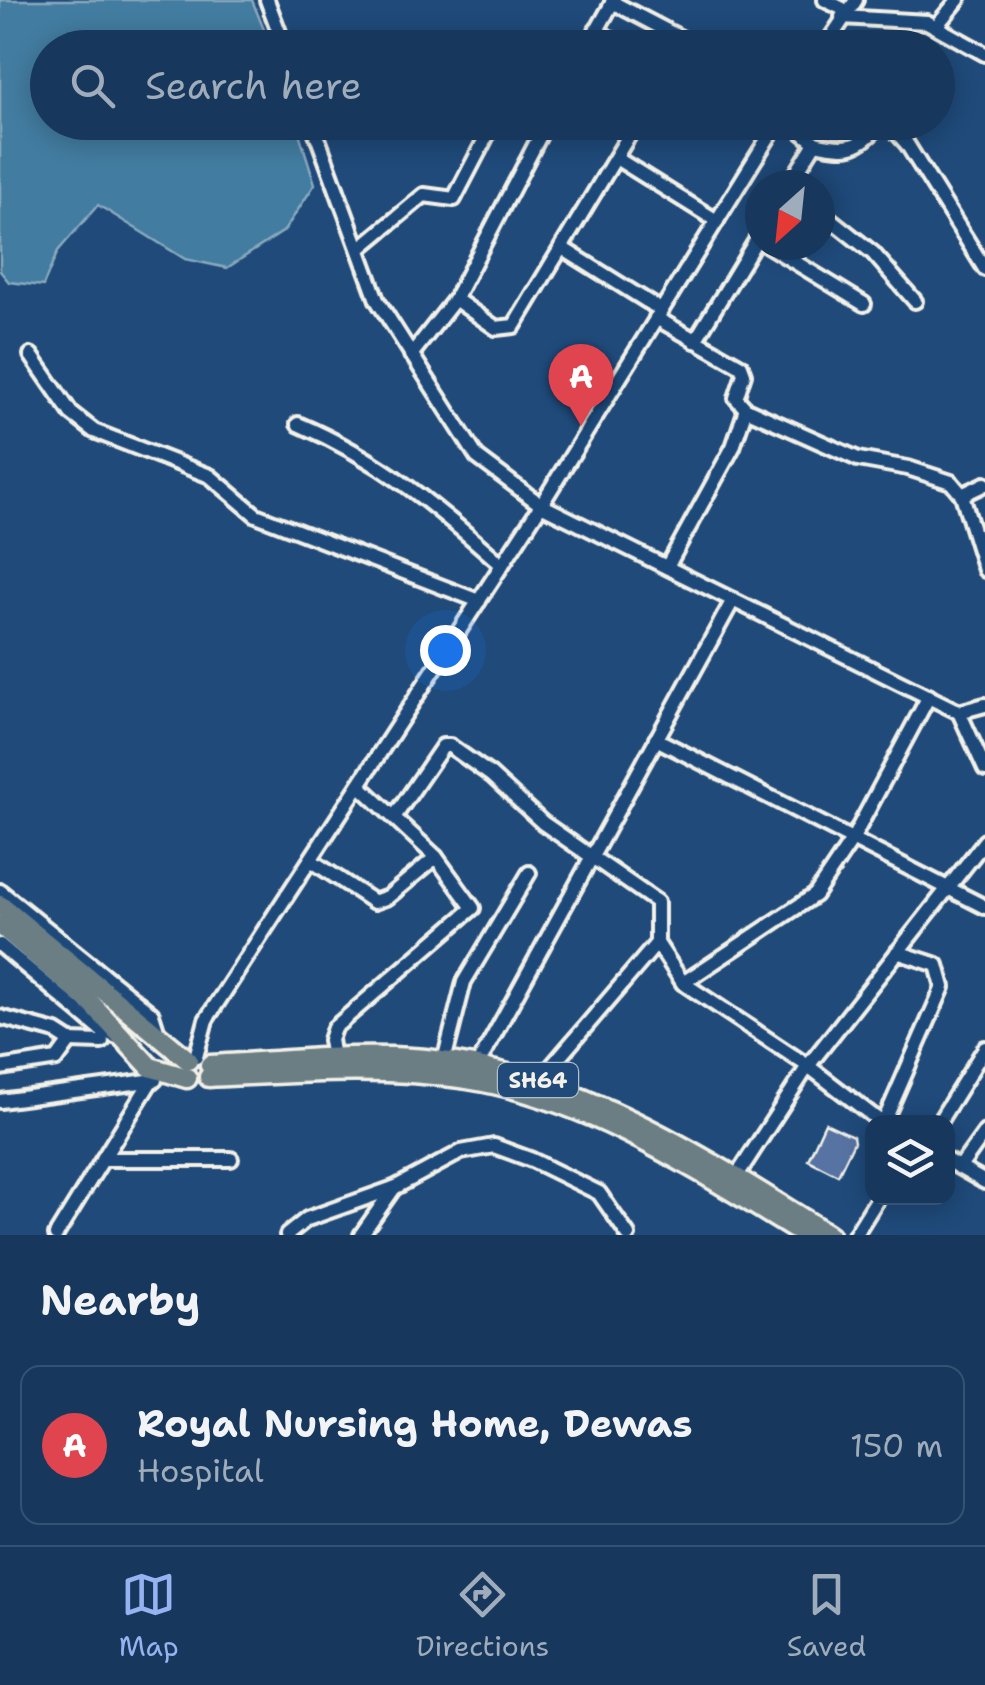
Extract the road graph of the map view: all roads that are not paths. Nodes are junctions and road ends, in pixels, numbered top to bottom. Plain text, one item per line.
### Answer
1 (267, 0) edge
2 (824, 0) edge
3 (958, 0) edge
4 (613, 1) edge
5 (848, 10) edge
6 (937, 26) junction
7 (278, 30) edge
8 (596, 30) edge
9 (667, 30) edge
10 (944, 30) edge
11 (955, 36) edge
12 (985, 54) edge
13 (319, 140) edge
14 (485, 140) edge
15 (538, 140) edge
16 (627, 140) edge
17 (767, 140) edge
18 (811, 140) edge
19 (868, 140) edge
20 (902, 140) edge
21 (815, 143) junction
22 (616, 158) junction
23 (798, 170) edge
24 (717, 220) junction
25 (835, 223) edge
26 (562, 248) junction
27 (359, 250) junction
28 (748, 260) edge
29 (794, 260) edge
30 (985, 269) edge
31 (455, 299) junction
32 (915, 301) dead end
33 (864, 304) dead end
34 (658, 314) junction
35 (695, 342) junction
36 (30, 355) dead end
37 (412, 355) junction
38 (746, 409) junction
39 (298, 424) dead end
40 (985, 484) edge
41 (962, 495) junction
42 (541, 505) junction
43 (502, 564) junction
44 (666, 567) junction
45 (985, 570) edge
46 (733, 600) junction
47 (479, 601) junction
48 (929, 696) junction
49 (985, 704) edge
50 (960, 712) junction
51 (656, 738) junction
52 (980, 749) edge
53 (985, 770) edge
54 (359, 785) junction
55 (395, 816) junction
56 (852, 840) junction
57 (985, 842) edge
58 (436, 857) junction
59 (591, 857) junction
60 (312, 861) junction
61 (529, 873) dead end
62 (949, 889) junction
63 (0, 892) edge
64 (0, 905) edge
65 (985, 908) edge
66 (0, 925) edge
67 (657, 944) junction
68 (0, 945) edge
69 (897, 952) junction
70 (682, 983) junction
71 (0, 1017) edge
72 (158, 1036) junction
73 (124, 1040) junction
74 (70, 1041) junction
75 (102, 1042) dead end
76 (985, 1048) edge
77 (333, 1058) junction
78 (444, 1062) junction
79 (477, 1066) junction
80 (808, 1066) junction
81 (0, 1068) edge
82 (194, 1069) junction
83 (151, 1080) junction
84 (539, 1081) junction
85 (0, 1102) edge
86 (874, 1115) edge
87 (886, 1115) edge
88 (943, 1115) edge
89 (985, 1132) edge
90 (103, 1159) junction
91 (231, 1159) dead end
92 (955, 1163) edge
93 (955, 1165) edge
94 (736, 1176) junction
95 (985, 1182) edge
96 (394, 1188) junction
97 (874, 1205) edge
98 (56, 1235) edge
99 (287, 1235) edge
100 (361, 1235) edge
101 (628, 1235) edge
102 (803, 1235) edge
103 (829, 1235) edge
104 (856, 1235) edge

1 - 7 street
2 - 5 street
3 - 6 street
4 - 8 street
4 - 9 street
5 - 6 street
6 - 10 street
11 - 12 street
13 - 27 street
14 - 27 street
15 - 31 street
16 - 22 street
17 - 24 street
18 - 21 street
19 - 21 street
20 - 30 street
21 - 23 street
22 - 24 street
22 - 26 street
24 - 34 street
25 - 32 street
26 - 31 street
26 - 34 street
27 - 37 street
28 - 35 street
29 - 33 street
31 - 37 street
34 - 35 street
34 - 42 street
35 - 38 street
36 - 47 street
37 - 42 street
38 - 41 street
38 - 44 street
39 - 43 street
40 - 41 street
41 - 45 street
42 - 43 street
42 - 44 street
43 - 47 street
44 - 46 street
46 - 48 street
46 - 51 street
47 - 54 street
48 - 50 street
48 - 56 street
49 - 50 street
50 - 52 street
51 - 56 street
51 - 59 street
52 - 53 street
54 - 55 street
54 - 60 street
55 - 58 street
55 - 59 street
56 - 62 street
56 - 70 street
57 - 62 street
58 - 60 street
58 - 77 street
59 - 67 street
59 - 79 street
60 - 82 street
61 - 78 street
62 - 65 street
62 - 69 street
63 - 72 street
64 - 72 main road
66 - 73 main road
67 - 70 street
67 - 84 street
68 - 73 street
69 - 80 street
69 - 87 street
70 - 80 street
71 - 74 street
72 - 82 main road
73 - 82 main road
74 - 75 street
74 - 81 street
76 - 88 street
77 - 78 main road, SH64
77 - 82 main road, SH64
78 - 79 main road, SH64
79 - 84 main road, SH64
80 - 86 street
80 - 94 street
82 - 83 street
82 - 102 main road, SH64
83 - 85 street
83 - 90 street
84 - 94 main road, SH64
89 - 92 street
90 - 91 street
90 - 98 street
93 - 95 street
94 - 103 main road, SH64
96 - 99 street
96 - 100 street
96 - 101 street
97 - 104 street

